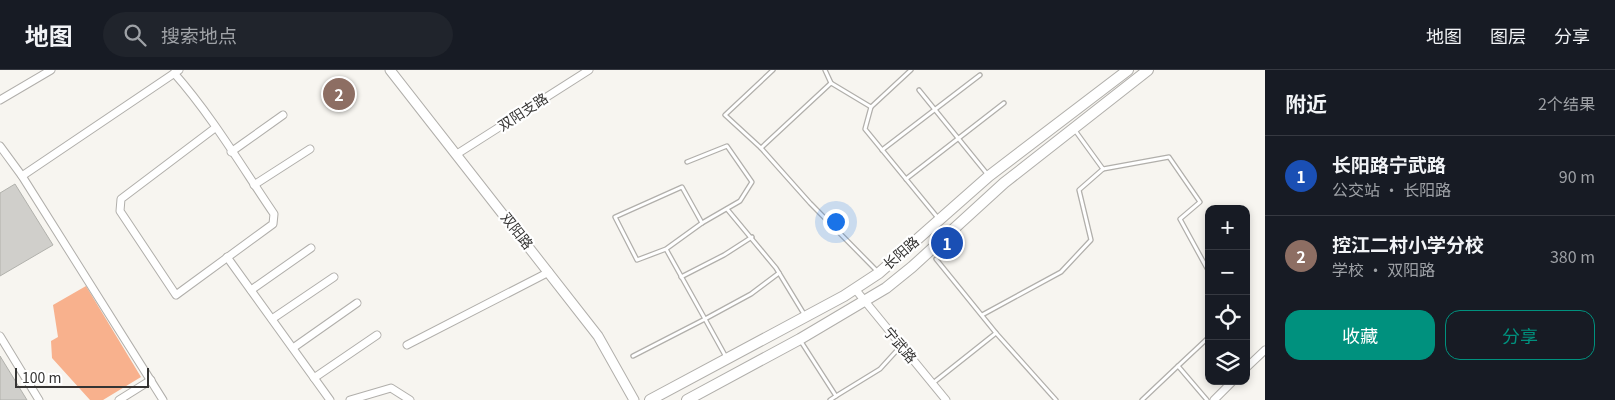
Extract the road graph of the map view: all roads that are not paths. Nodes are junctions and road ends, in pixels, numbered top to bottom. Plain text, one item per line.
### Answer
1 (51, 70) edge
2 (390, 70) edge
3 (589, 70) edge
4 (773, 70) edge
5 (825, 70) edge
6 (911, 70) edge
7 (1128, 70) edge
8 (1148, 70) edge
9 (176, 72) edge
10 (980, 75) dead end
11 (831, 83) junction
12 (919, 90) dead end
13 (0, 100) edge
14 (1004, 103) dead end
15 (871, 107) junction
16 (935, 110) junction
17 (283, 115) dead end
18 (1073, 127) junction
19 (215, 128) junction
20 (958, 138) junction
21 (0, 146) edge
22 (761, 148) junction
23 (310, 149) dead end
24 (882, 150) junction
25 (231, 152) junction
26 (457, 154) junction
27 (687, 162) dead end
28 (1103, 169) junction
29 (22, 176) junction
30 (989, 176) junction
31 (906, 179) junction
32 (254, 185) junction
33 (727, 209) junction
34 (938, 219) junction
35 (702, 223) junction
36 (752, 237) junction
37 (311, 248) dead end
38 (666, 249) junction
39 (227, 257) junction
40 (936, 259) dead end
41 (1205, 265) edge
42 (549, 272) junction
43 (779, 273) junction
44 (879, 273) junction
45 (334, 277) dead end
46 (681, 277) junction
47 (855, 289) junction
48 (251, 290) junction
49 (865, 302) junction
50 (357, 303) dead end
51 (982, 315) junction
52 (805, 317) junction
53 (272, 319) junction
54 (704, 319) junction
55 (996, 333) junction
56 (376, 335) dead end
57 (0, 336) edge
58 (800, 339) junction
59 (1206, 340) edge
60 (407, 344) dead end
61 (901, 346) junction
62 (293, 348) junction
63 (1265, 350) edge
64 (633, 356) dead end
65 (727, 360) junction
66 (1250, 364) edge
67 (1178, 366) junction
68 (314, 378) junction
69 (151, 380) junction
70 (932, 383) junction
71 (1229, 385) edge
72 (836, 396) junction
73 (38, 400) edge
74 (119, 400) edge
75 (163, 400) edge
76 (330, 400) edge
77 (350, 400) edge
78 (410, 400) edge
79 (634, 400) edge
80 (650, 400) edge
81 (687, 400) edge
82 (830, 400) edge
83 (946, 400) edge
84 (1056, 400) edge
85 (1142, 400) edge
86 (1207, 400) edge
87 (1214, 400) edge

1 - 13 street
2 - 26 street, 双阳路
3 - 26 street, 双阳支路
4 - 22 lane
5 - 11 lane
6 - 15 lane
7 - 30 main road, 长阳路
8 - 18 main road, 长阳路
9 - 19 street
9 - 29 street
10 - 16 lane
11 - 15 lane
11 - 22 lane
12 - 16 lane
14 - 20 lane
15 - 24 lane
16 - 20 lane
16 - 24 lane
17 - 25 street
18 - 28 lane
18 - 49 main road, 长阳路
19 - 25 street
19 - 39 street
20 - 30 lane
20 - 31 lane
21 - 29 street
22 - 44 lane
23 - 32 street
24 - 31 lane
25 - 32 street
26 - 42 street, 双阳路
27 - 33 lane
28 - 41 lane
28 - 51 lane
29 - 69 street
30 - 34 main road, 长阳路
31 - 34 lane
32 - 39 street
33 - 35 lane
33 - 36 lane
34 - 44 main road, 长阳路
35 - 38 lane
35 - 38 lane
36 - 43 lane
36 - 46 lane
37 - 48 street
38 - 46 lane
39 - 48 street
40 - 51 lane
42 - 60 street
42 - 79 street, 双阳路
43 - 52 lane
43 - 54 lane
44 - 47 main road, 长阳路
45 - 53 street
46 - 54 lane
47 - 49 street, 宁武路
47 - 52 main road, 长阳路
48 - 53 street
49 - 58 main road, 长阳路
49 - 61 street, 宁武路
50 - 62 street
51 - 55 lane
52 - 65 main road, 长阳路
53 - 62 street
54 - 64 lane
54 - 65 lane
55 - 70 lane
55 - 84 lane
56 - 68 street
57 - 73 street
58 - 72 lane
58 - 81 main road, 长阳路
59 - 67 lane
61 - 70 street, 宁武路
61 - 72 lane
62 - 68 street
63 - 66 street
65 - 80 main road, 长阳路
67 - 85 lane
67 - 86 lane
68 - 76 street
69 - 74 street
69 - 75 street
70 - 83 street, 宁武路
71 - 87 street
72 - 82 lane
77 - 78 street

